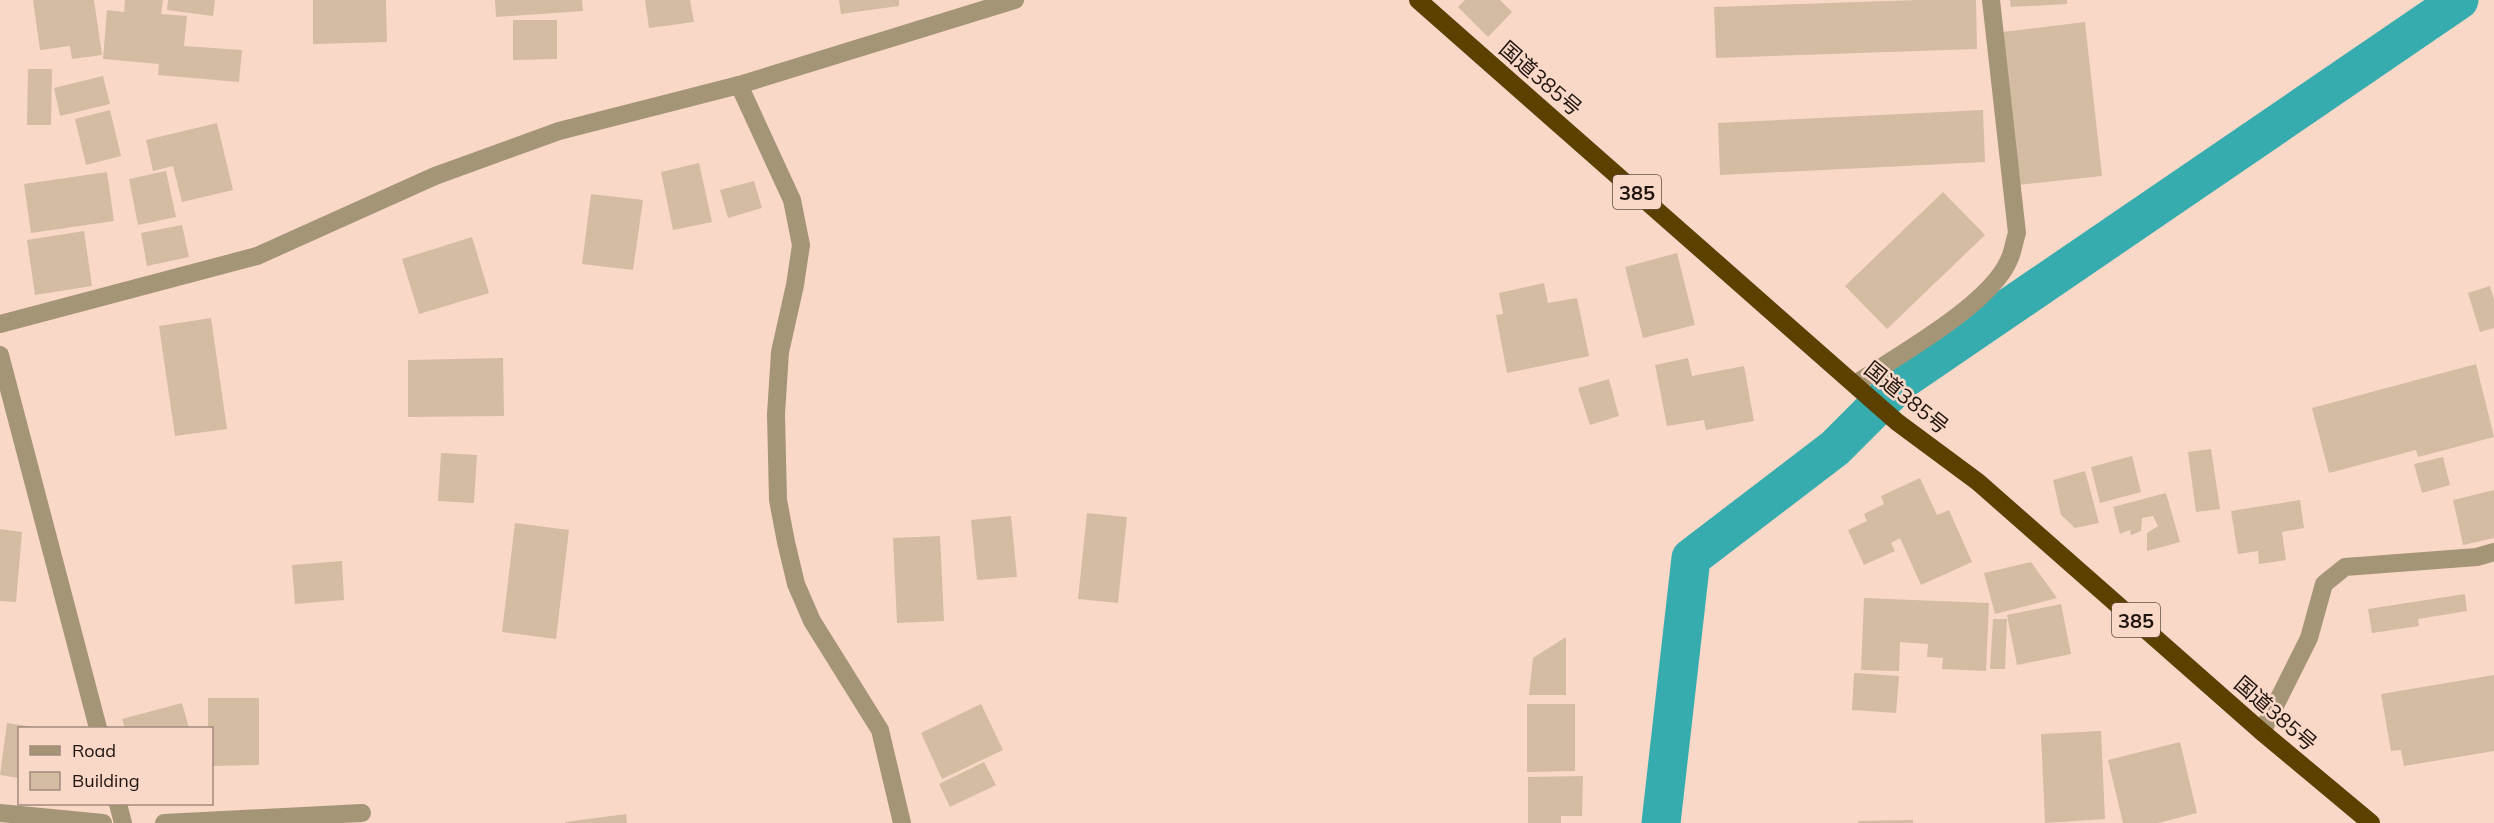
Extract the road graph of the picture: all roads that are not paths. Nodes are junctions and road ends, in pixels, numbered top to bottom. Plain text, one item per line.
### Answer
1 (1015, 0) edge
2 (1418, 0) edge
3 (1990, 0) edge
4 (739, 85) junction
5 (0, 324) edge
6 (0, 355) edge
7 (1855, 384) junction
8 (2494, 552) edge
9 (97, 727) edge
10 (2262, 732) junction
11 (118, 805) edge
12 (0, 813) edge
13 (362, 813) dead end
14 (103, 823) edge
15 (123, 823) edge
16 (164, 823) edge
17 (902, 823) edge
18 (2371, 823) edge

1 - 4 street
2 - 7 highway, 国道385号 / 385
3 - 7 street
4 - 5 street
4 - 17 street
6 - 9 street
7 - 10 highway, 国道385号 / 385
8 - 10 street
10 - 18 highway, 国道385号 / 385
11 - 15 street
12 - 14 street
13 - 16 street

